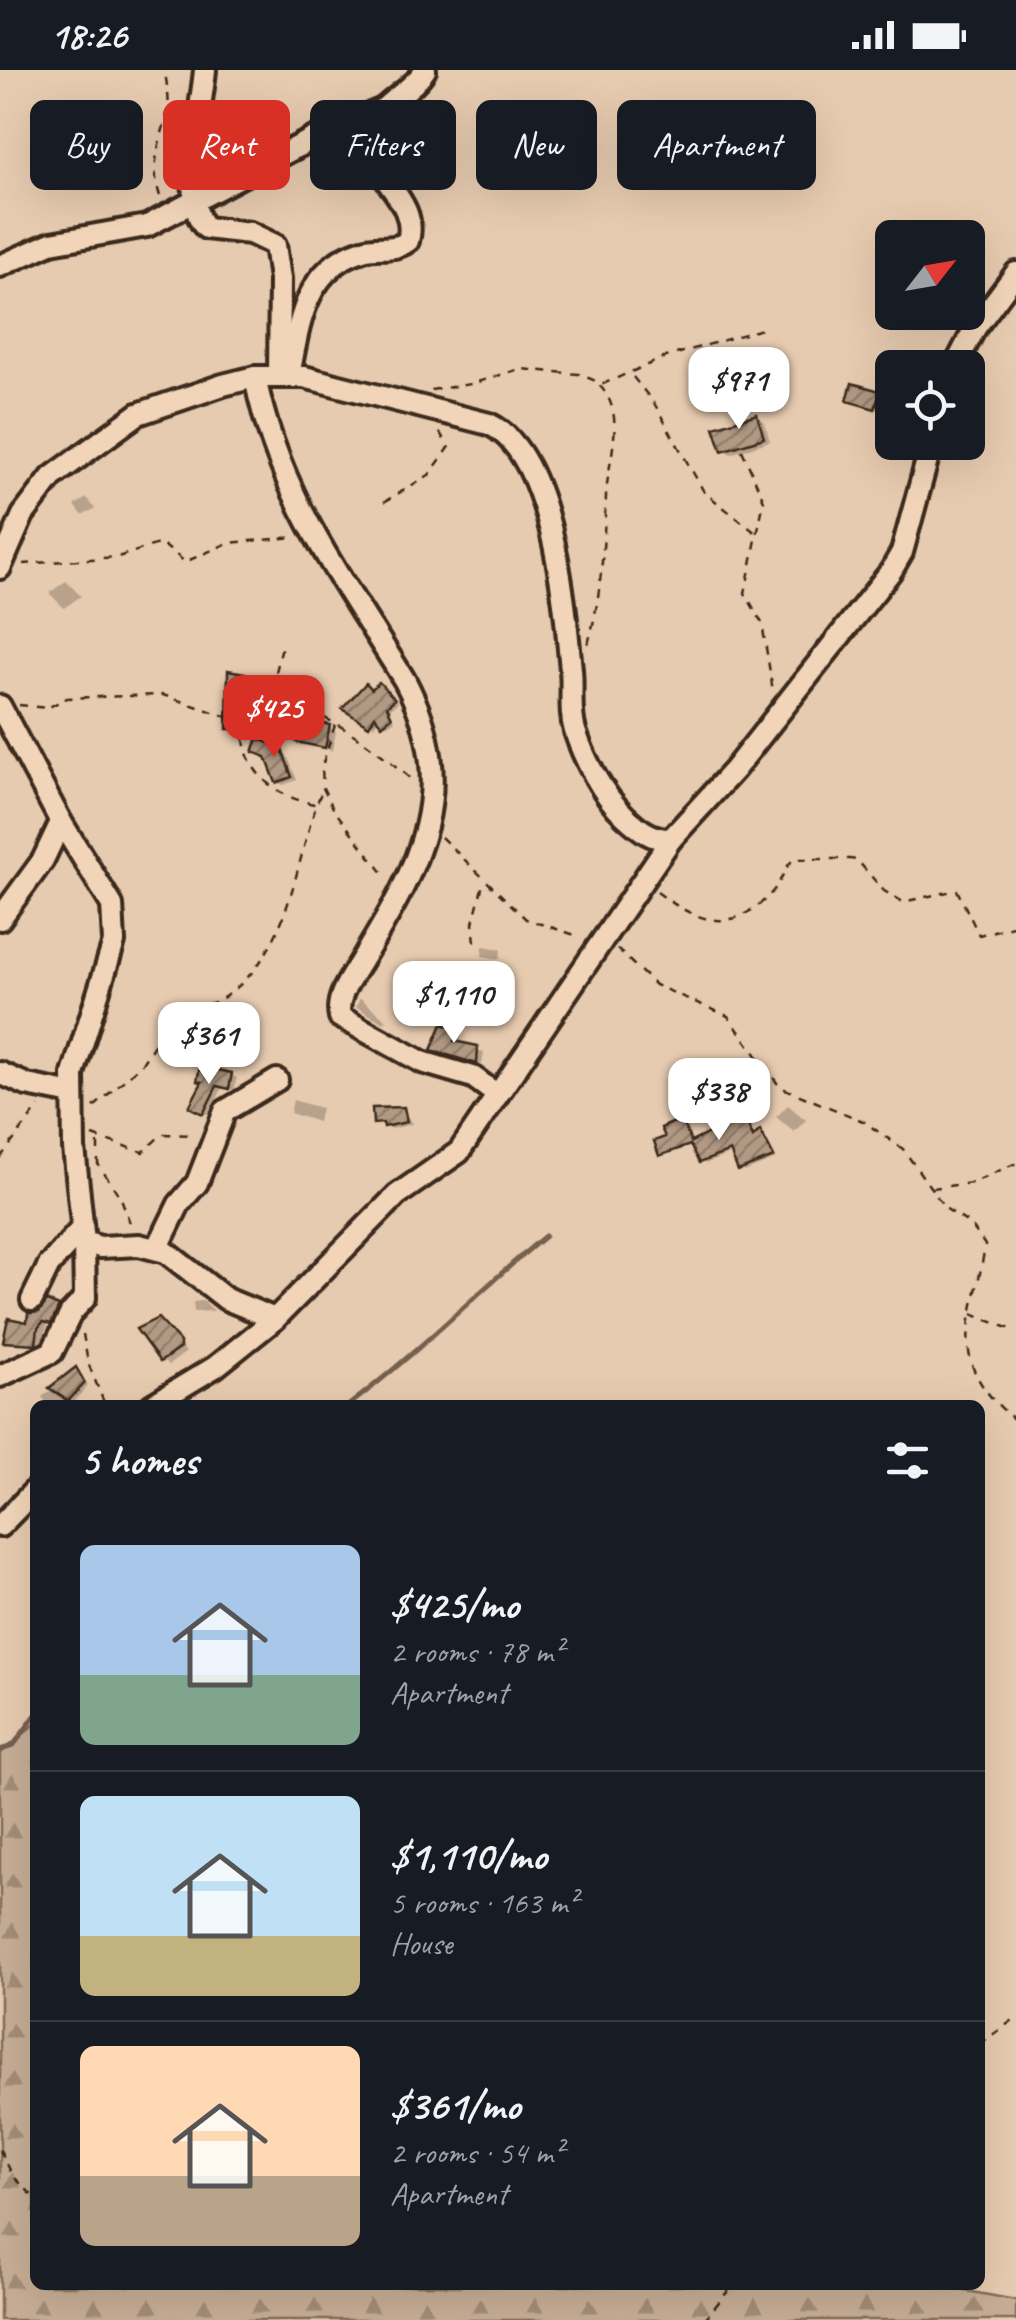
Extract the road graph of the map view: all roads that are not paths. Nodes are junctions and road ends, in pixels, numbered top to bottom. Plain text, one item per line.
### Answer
1 (205, 70) edge
2 (426, 70) edge
3 (394, 100) edge
4 (310, 140) edge
5 (393, 190) edge
6 (194, 203) junction
7 (0, 266) edge
8 (1016, 274) edge
9 (963, 350) edge
10 (284, 375) junction
11 (255, 377) junction
12 (927, 460) edge
13 (1, 566) edge
14 (7, 705) edge
15 (61, 822) junction
16 (671, 839) junction
17 (0, 919) edge
18 (0, 1072) edge
19 (276, 1080) dead end
20 (496, 1094) junction
21 (76, 1103) junction
22 (83, 1235) junction
23 (148, 1247) junction
24 (32, 1300) dead end
25 (275, 1320) junction
26 (0, 1376) edge
27 (161, 1400) edge
28 (30, 1495) edge
29 (0, 1526) edge

1 - 6 street
2 - 3 street
4 - 6 street
5 - 10 street
6 - 7 street
6 - 10 street
8 - 9 street
10 - 11 street
10 - 16 street
11 - 13 street
11 - 20 street
12 - 16 street
14 - 15 street
15 - 17 street
15 - 21 street
16 - 20 street
18 - 21 street
19 - 23 street
20 - 25 street
21 - 22 street
22 - 23 street
22 - 24 street
22 - 26 street
23 - 25 street
25 - 27 street
28 - 29 street

